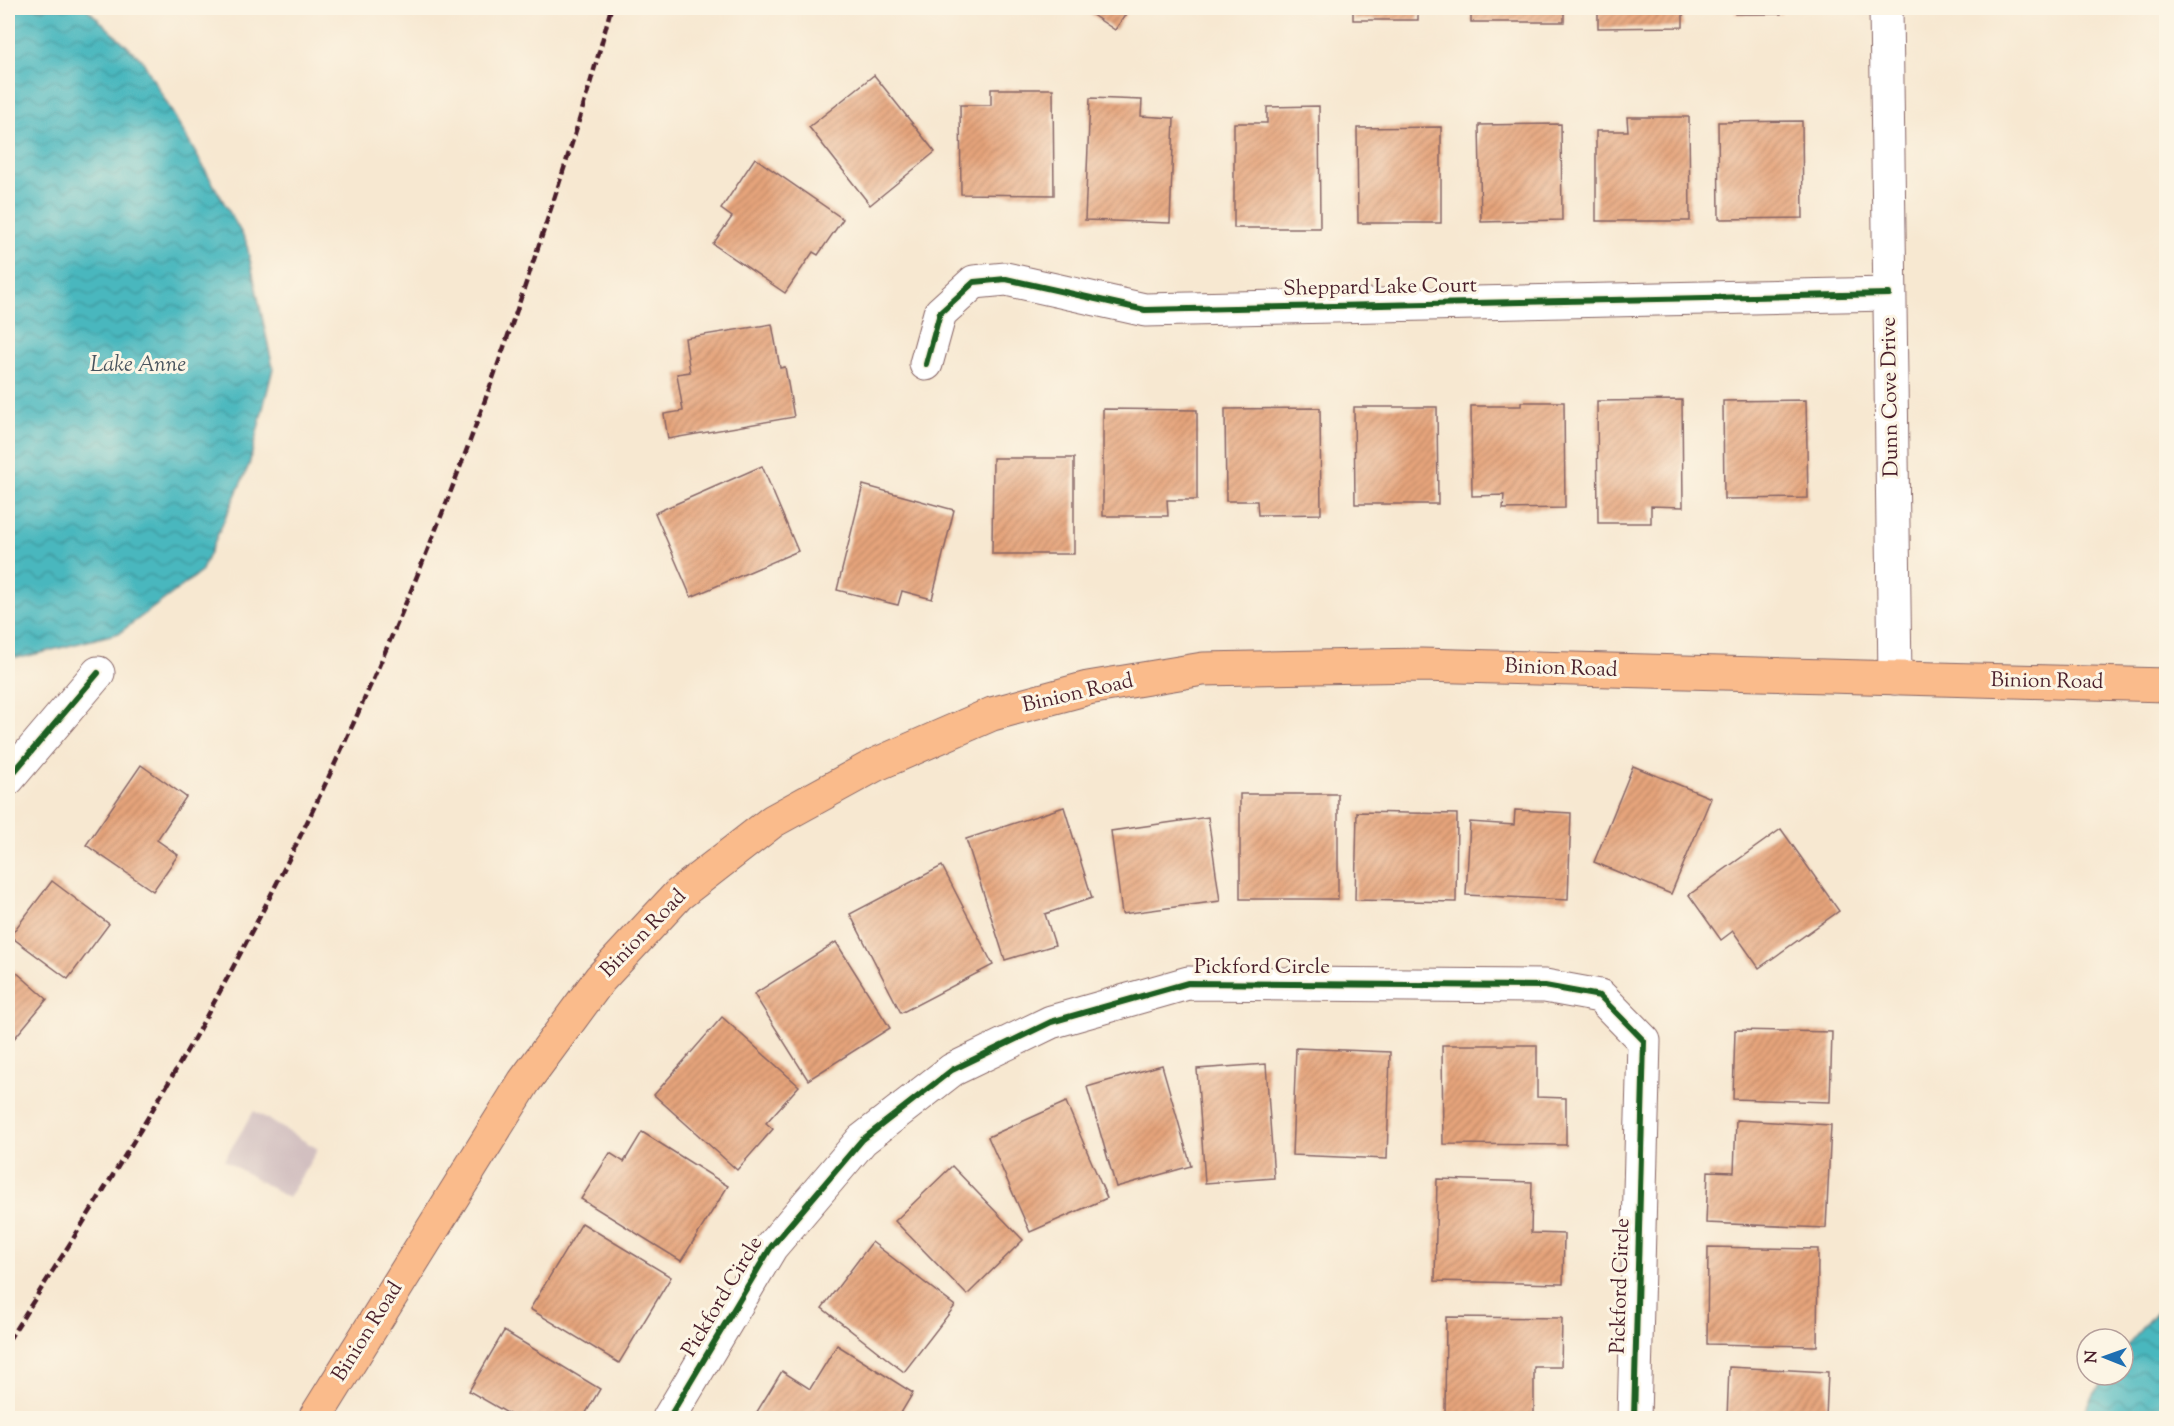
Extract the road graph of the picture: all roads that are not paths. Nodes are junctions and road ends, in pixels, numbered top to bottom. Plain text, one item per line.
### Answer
1 (1886, 8) edge
2 (1889, 294) junction
3 (926, 364) dead end
4 (98, 673) dead end
5 (1895, 678) junction
6 (2166, 685) edge
7 (8, 779) edge
8 (315, 1419) edge
9 (669, 1419) edge
10 (1634, 1419) edge

1 - 2 street, Dunn Cove Drive
2 - 3 street, Sheppard Lake Court
2 - 5 street, Dunn Cove Drive
4 - 7 street
5 - 6 main road, Binion Road
5 - 8 main road, Binion Road
9 - 10 street, Pickford Circle

